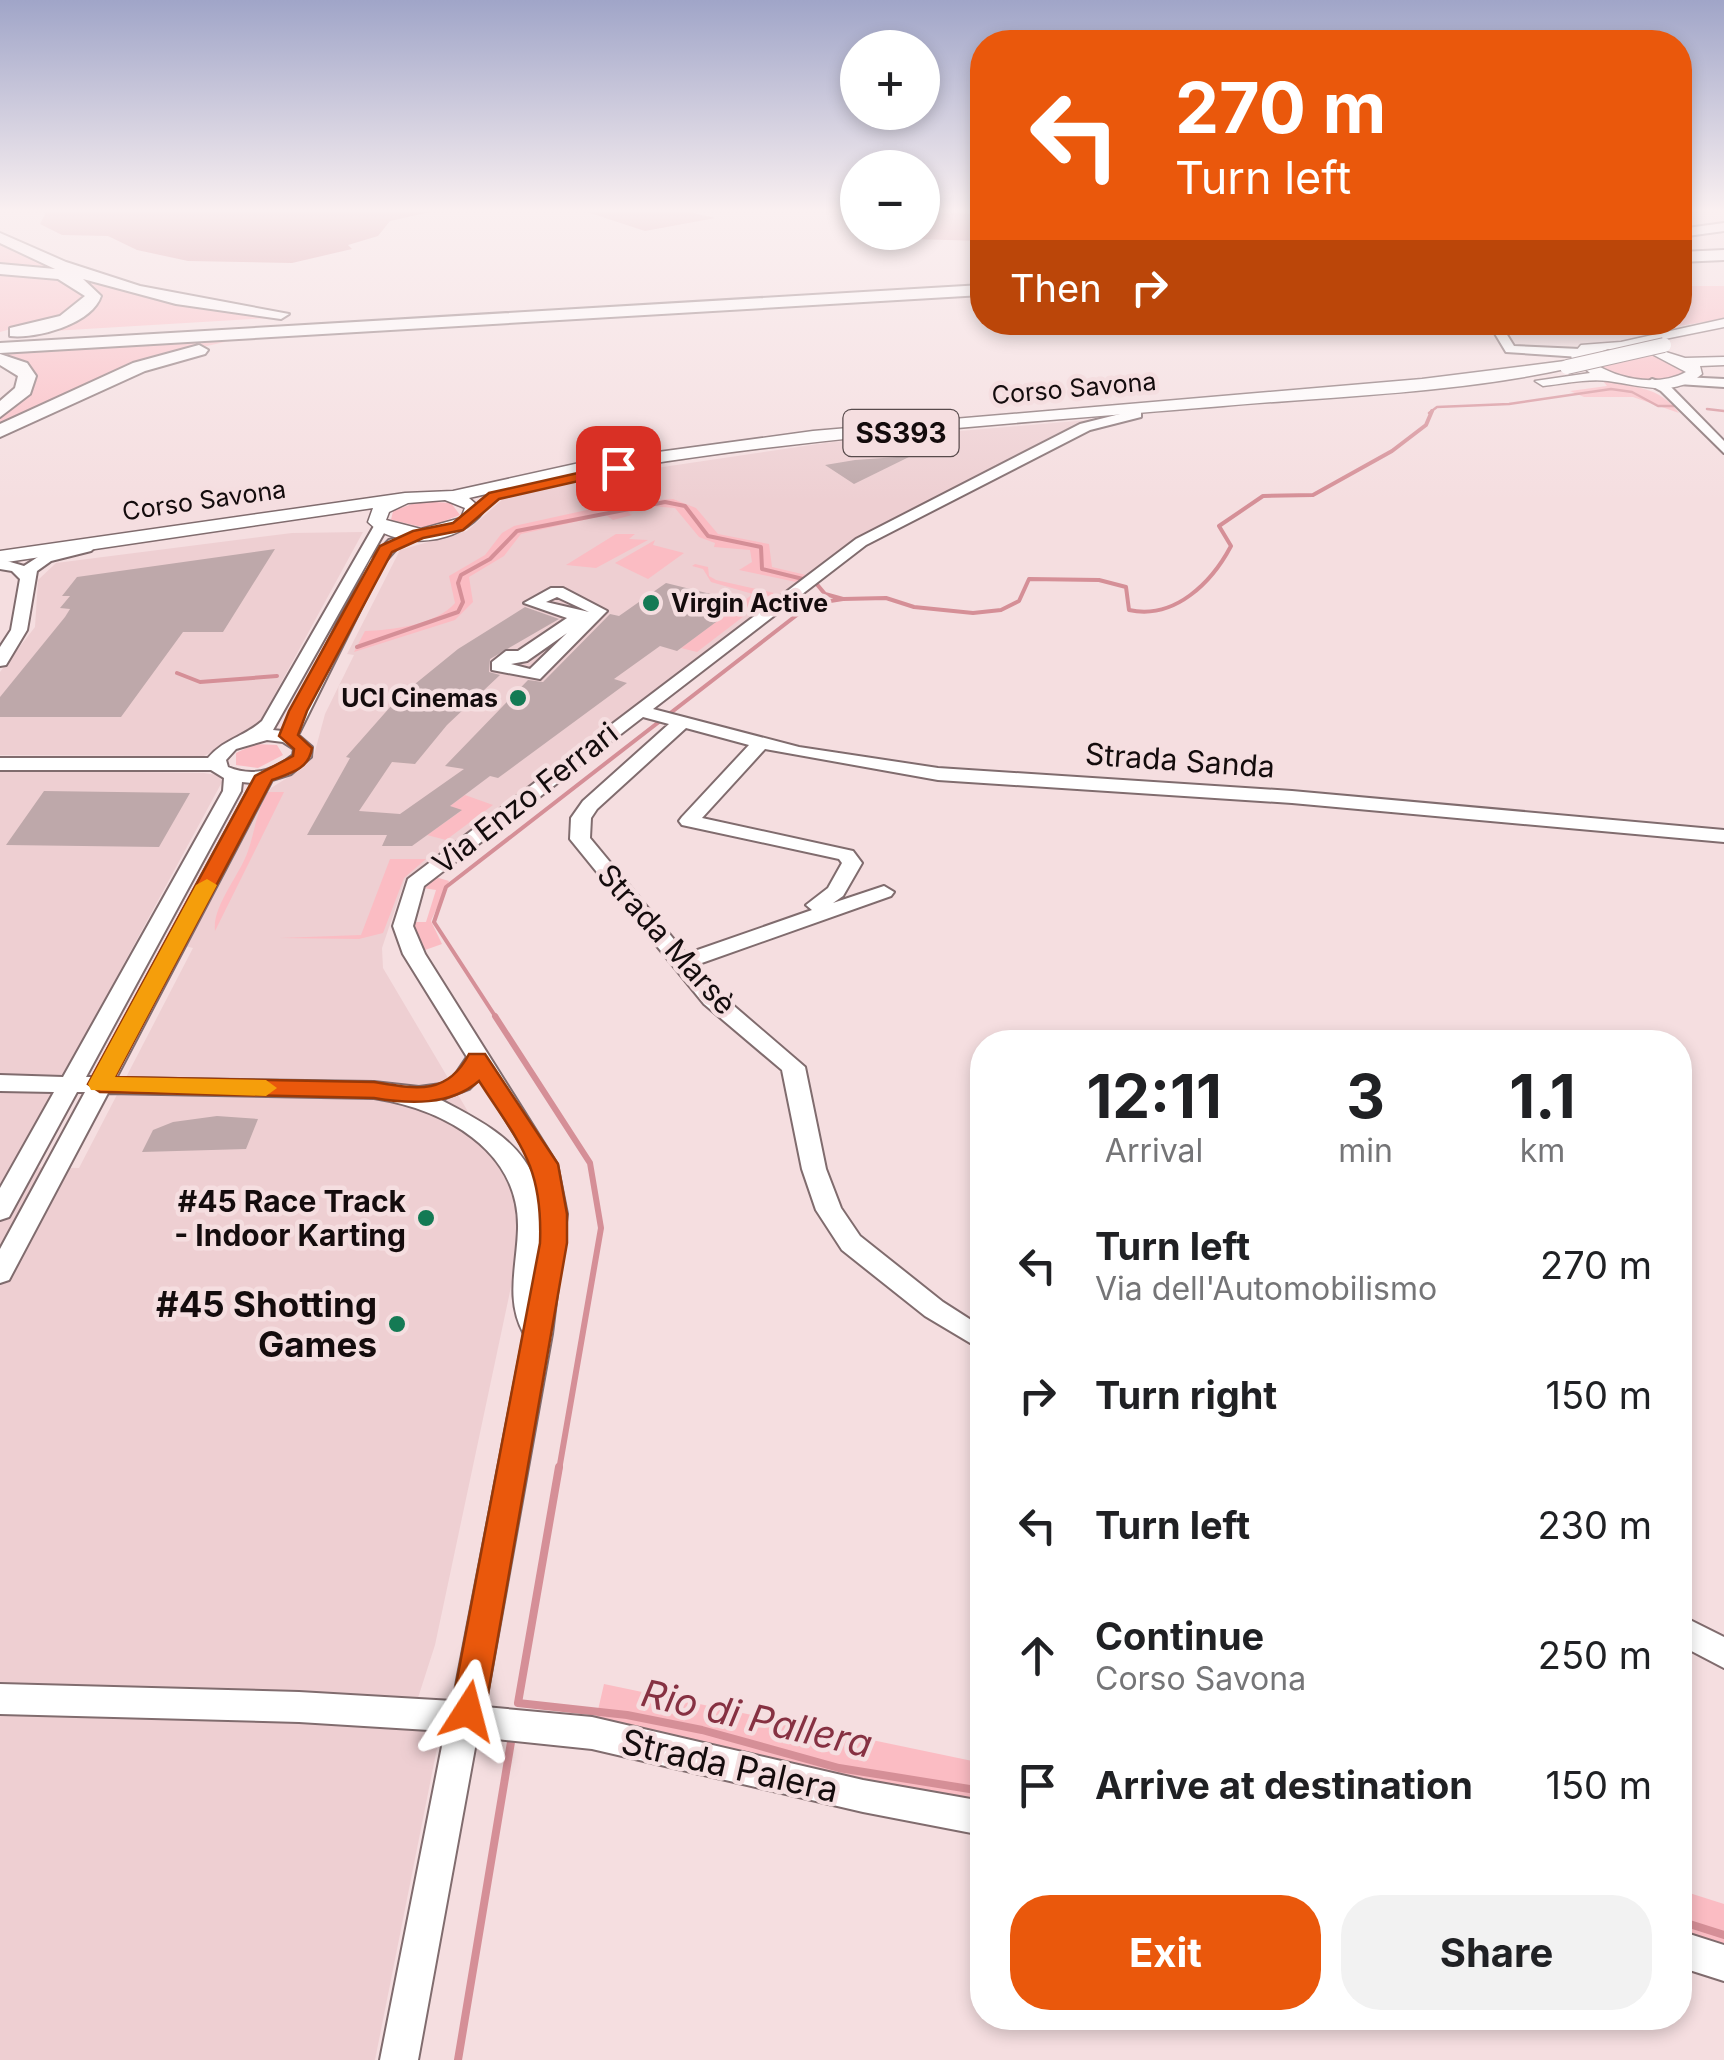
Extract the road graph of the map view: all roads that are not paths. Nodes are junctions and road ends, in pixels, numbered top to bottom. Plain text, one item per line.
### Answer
1 (86, 308) edge
2 (219, 308) edge
3 (559, 308) edge
4 (646, 308) edge
5 (466, 313) junction
6 (436, 322) junction
7 (1724, 328) edge
8 (1692, 333) edge
9 (1501, 335) edge
10 (1680, 335) edge
11 (0, 337) edge
12 (1618, 345) junction
13 (0, 348) edge
14 (1664, 348) junction
15 (1510, 349) junction
16 (1580, 353) junction
17 (0, 359) edge
18 (1724, 364) edge
19 (1519, 365) junction
20 (1687, 374) junction
21 (1609, 376) junction
22 (1652, 382) junction
23 (1724, 383) edge
24 (1333, 394) junction
25 (0, 411) edge
26 (1136, 414) junction
27 (0, 431) edge
28 (1724, 436) edge
29 (1724, 449) edge
30 (454, 496) junction
31 (405, 498) junction
32 (474, 510) junction
33 (379, 524) junction
34 (419, 534) junction
35 (86, 548) junction
36 (4, 559) edge
37 (26, 576) junction
38 (557, 591) joint
39 (0, 661) edge
40 (638, 712) junction
41 (670, 721) junction
42 (255, 736) junction
43 (288, 736) junction
44 (761, 743) junction
45 (0, 764) edge
46 (225, 770) junction
47 (265, 776) junction
48 (1724, 836) edge
49 (884, 892) dead end
50 (816, 905) dead end
51 (681, 962) junction
52 (477, 1060) junction
53 (0, 1082) edge
54 (72, 1084) junction
55 (100, 1084) junction
56 (414, 1096) junction
57 (0, 1211) edge
58 (0, 1273) edge
59 (970, 1332) edge
60 (538, 1334) junction
61 (1692, 1636) edge
62 (1724, 1654) edge
63 (0, 1698) edge
64 (466, 1720) junction
65 (970, 1816) edge
66 (1692, 1953) edge
67 (1724, 1963) edge
68 (399, 2060) edge

1 - 11 highway
2 - 5 highway
3 - 5 highway
4 - 6 highway
5 - 11 highway
6 - 13 highway
6 - 27 highway
7 - 8 main road
7 - 14 main road, Corso Savona
9 - 15 street
10 - 12 main road
12 - 14 main road
12 - 16 main road
14 - 20 main road
14 - 24 main road, Corso Savona / SS393, bridge
15 - 16 street
15 - 19 street
16 - 19 main road
16 - 21 main road
17 - 25 highway
18 - 20 main road
19 - 24 main road
20 - 22 main road
20 - 23 street
20 - 28 street
21 - 22 main road
21 - 24 main road
22 - 29 street
24 - 26 main road, Corso Savona / SS393
24 - 30 main road, Corso Savona / SS393
26 - 32 main road, Corso Savona / SS393
26 - 40 street, Via Enzo Ferrari
30 - 31 main road, Corso Savona / SS393
30 - 32 main road
31 - 33 main road
31 - 36 main road, Corso Savona / SS393
32 - 34 main road, Corso Savona / SS393
33 - 34 main road, Corso Savona
33 - 35 main road, Corso Savona
33 - 42 street
34 - 43 street
35 - 36 main road, Corso Savona
35 - 37 street
36 - 37 street
37 - 39 street
38 - 38 street
40 - 41 street, Strada Sanda
40 - 52 street, Via Enzo Ferrari
41 - 44 street, Strada Sanda
41 - 51 street, Strada Marsè
42 - 43 street
42 - 46 street
43 - 47 street
44 - 48 street, Strada Sanda
44 - 50 street
45 - 46 street
46 - 47 street
46 - 54 street
47 - 55 street
49 - 51 street
51 - 59 street, Strada Marsè
52 - 56 street
52 - 60 street, Via Enzo Ferrari
53 - 54 street
54 - 55 street
54 - 57 street
55 - 56 street
55 - 58 street
56 - 60 street
60 - 64 street, Via Enzo Ferrari
61 - 62 street
63 - 64 street, Strada Palera
64 - 65 street, Strada Palera
64 - 68 street, Via Enzo Ferrari
66 - 67 street

